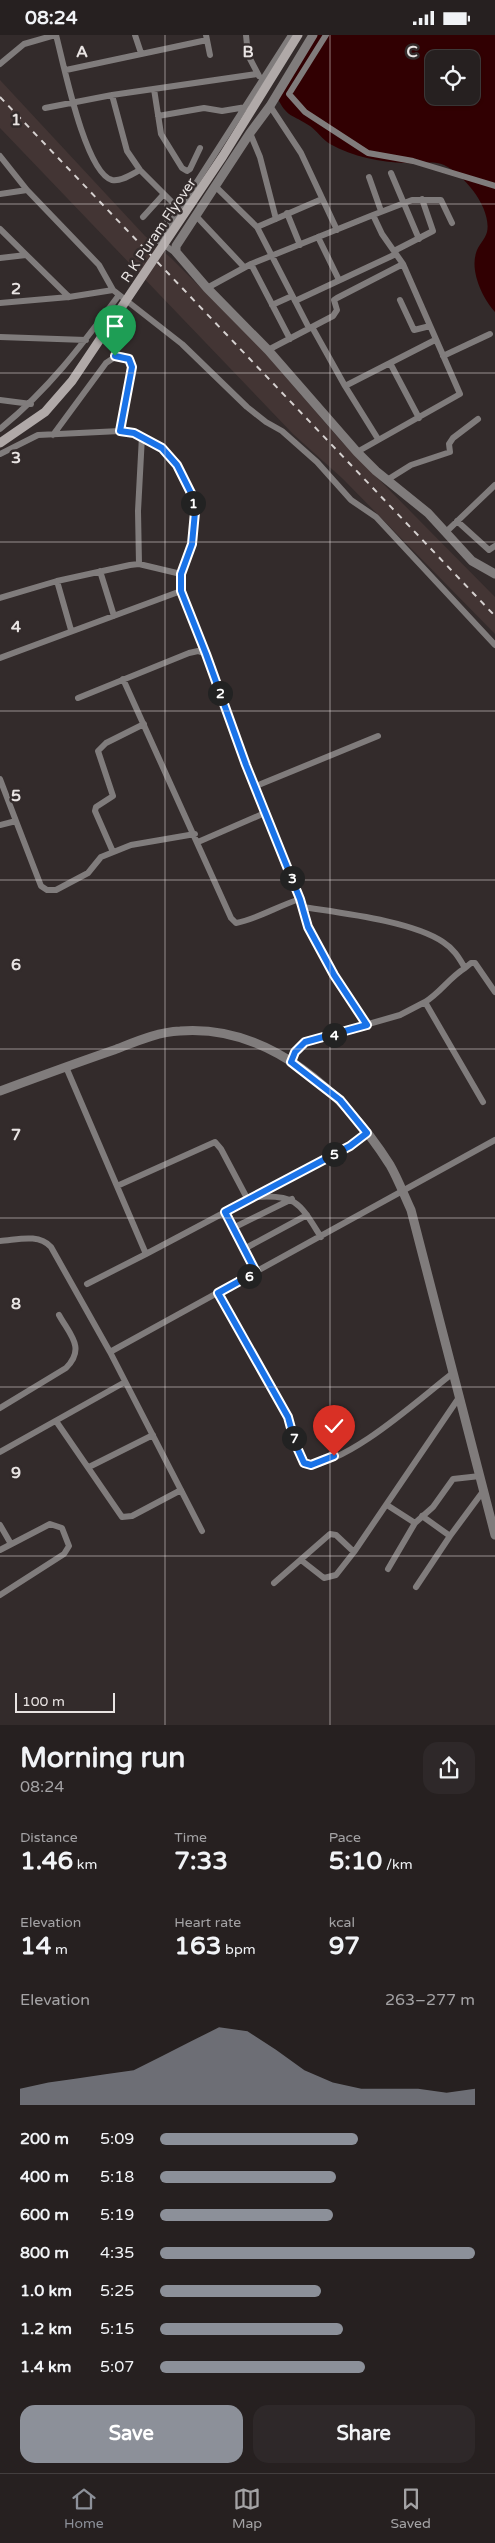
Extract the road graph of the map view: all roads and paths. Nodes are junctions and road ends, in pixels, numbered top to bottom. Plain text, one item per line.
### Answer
1 (56, 35) edge
2 (135, 35) edge
3 (246, 35) edge
4 (291, 35) edge
5 (298, 35) edge
6 (313, 35) edge
7 (326, 35) edge
8 (206, 37) edge
9 (35, 38) edge
10 (141, 53) junction
11 (210, 55) dead end
12 (0, 65) edge
13 (66, 71) junction
14 (257, 74) junction
15 (264, 80) junction
16 (281, 88) junction
17 (154, 89) junction
18 (290, 94) junction
19 (112, 95) junction
20 (73, 103) junction
21 (270, 106) junction
22 (246, 107) junction
23 (45, 108) dead end
24 (158, 116) junction
25 (250, 133) junction
26 (200, 148) dead end
27 (0, 156) edge
28 (140, 170) junction
29 (391, 173) dead end
30 (369, 177) dead end
31 (495, 185) edge
32 (216, 187) junction
33 (27, 190) junction
34 (0, 194) edge
35 (163, 195) junction
36 (322, 199) junction
37 (422, 199) junction
38 (403, 204) junction
39 (180, 210) junction
40 (382, 211) junction
41 (286, 213) junction
42 (372, 215) junction
43 (143, 217) dead end
44 (197, 217) junction
45 (276, 219) junction
46 (452, 223) dead end
47 (257, 227) junction
48 (0, 229) edge
49 (337, 230) junction
50 (318, 237) junction
51 (419, 239) junction
52 (300, 245) junction
53 (395, 253) junction
54 (178, 254) junction
55 (26, 255) junction
56 (272, 255) junction
57 (0, 258) edge
58 (250, 264) junction
59 (403, 264) junction
60 (244, 267) junction
61 (339, 281) junction
62 (207, 288) junction
63 (116, 292) junction
64 (69, 297) junction
65 (294, 299) junction
66 (400, 300) dead end
67 (0, 303) edge
68 (272, 305) junction
69 (430, 326) junction
70 (310, 328) junction
71 (490, 334) dead end
72 (0, 337) edge
73 (290, 339) junction
74 (86, 340) junction
75 (435, 340) junction
76 (268, 350) junction
77 (443, 356) junction
78 (390, 363) junction
79 (345, 386) junction
80 (0, 400) edge
81 (30, 404) junction
82 (418, 419) junction
83 (478, 419) dead end
84 (0, 429) edge
85 (120, 431) junction
86 (53, 435) junction
87 (142, 436) junction
88 (378, 439) junction
89 (0, 443) edge
90 (357, 452) junction
91 (0, 454) edge
92 (387, 480) junction
93 (495, 485) edge
94 (456, 521) junction
95 (446, 532) junction
96 (495, 546) edge
97 (139, 564) junction
98 (100, 571) junction
99 (181, 574) junction
100 (494, 575) edge
101 (57, 581) junction
102 (181, 591) junction
103 (0, 598) edge
104 (114, 616) junction
105 (71, 631) junction
106 (495, 645) edge
107 (206, 654) junction
108 (0, 658) edge
109 (124, 679) junction
110 (78, 698) dead end
111 (144, 724) junction
112 (378, 736) dead end
113 (0, 779) edge
114 (256, 786) junction
115 (267, 812) junction
116 (16, 821) junction
117 (0, 825) edge
118 (195, 834) junction
119 (198, 842) junction
120 (112, 852) junction
121 (300, 899) junction
122 (303, 907) junction
123 (465, 968) junction
124 (495, 992) edge
125 (424, 1002) junction
126 (367, 1025) junction
127 (291, 1062) junction
128 (66, 1067) junction
129 (0, 1091) edge
130 (483, 1102) dead end
131 (367, 1133) junction
132 (495, 1140) edge
133 (117, 1186) junction
134 (402, 1191) junction
135 (250, 1199) junction
136 (292, 1199) junction
137 (225, 1212) junction
138 (307, 1215) junction
139 (233, 1229) junction
140 (321, 1237) junction
141 (0, 1241) edge
142 (244, 1249) junction
143 (146, 1254) junction
144 (256, 1272) junction
145 (87, 1284) dead end
146 (218, 1293) junction
147 (59, 1315) dead end
148 (110, 1352) junction
149 (454, 1373) junction
150 (125, 1382) junction
151 (460, 1396) junction
152 (0, 1408) edge
153 (56, 1421) junction
154 (152, 1435) junction
155 (0, 1452) edge
156 (89, 1467) junction
157 (480, 1476) junction
158 (181, 1490) junction
159 (484, 1490) junction
160 (387, 1505) junction
161 (422, 1516) junction
162 (415, 1523) junction
163 (0, 1525) edge
164 (202, 1531) dead end
165 (495, 1535) edge
166 (450, 1536) junction
167 (11, 1544) junction
168 (0, 1550) edge
169 (354, 1552) junction
170 (301, 1560) junction
171 (388, 1569) dead end
172 (274, 1583) dead end
173 (416, 1587) dead end
174 (0, 1595) edge

1 - 9 street
1 - 13 street
2 - 10 street
3 - 14 street
4 - 15 street
5 - 89 main road, R K Puram Flyover, bridge
6 - 16 street
7 - 18 street
8 - 10 street
8 - 11 street
9 - 12 street
10 - 13 street
13 - 20 street
14 - 15 street
14 - 17 street
15 - 22 street
16 - 18 street
16 - 21 street
17 - 19 street
17 - 24 street
18 - 31 street
19 - 20 street
19 - 28 street
20 - 23 street
20 - 28 street
21 - 25 street
21 - 36 street
22 - 24 street
22 - 39 street
24 - 26 street
25 - 32 street
25 - 45 street
27 - 33 street
28 - 35 street
29 - 38 street
30 - 40 street
32 - 44 street
32 - 47 street
33 - 34 street
33 - 63 street
35 - 39 street
35 - 43 street
36 - 41 street
36 - 49 street
37 - 38 street
37 - 46 street
37 - 51 street
38 - 40 street
38 - 51 street
39 - 54 street
40 - 42 street
41 - 45 street
41 - 52 street
42 - 49 street
42 - 53 street
44 - 54 street
44 - 60 street
45 - 47 street
47 - 56 street
48 - 55 street
49 - 50 street
50 - 52 street
50 - 61 street
51 - 53 street
52 - 56 street
53 - 59 street
53 - 61 street
54 - 62 street
55 - 57 street
55 - 64 street
56 - 58 street
56 - 65 street
58 - 60 street
58 - 68 street
59 - 69 street
59 - 70 street
60 - 62 street
61 - 65 street
62 - 76 street
63 - 64 street
63 - 74 street
63 - 106 street
64 - 67 street
65 - 68 street
65 - 70 street
66 - 69 street
68 - 73 street
69 - 75 street
70 - 73 street
70 - 79 street
71 - 77 street
72 - 74 street
73 - 76 street
74 - 81 street
75 - 77 street
75 - 78 street
76 - 90 street
77 - 82 street
78 - 79 street
78 - 82 street
79 - 88 street
80 - 81 street
81 - 84 street
82 - 88 street
83 - 92 street
85 - 86 street
85 - 86 street
85 - 87 street
86 - 91 street
87 - 97 street
87 - 99 street
88 - 90 street
90 - 92 street
92 - 95 street
93 - 94 street
94 - 95 street
94 - 96 street
95 - 100 street
97 - 98 street
97 - 99 street
98 - 101 street
98 - 104 street
99 - 102 street
101 - 103 street
101 - 105 street
102 - 104 street
102 - 107 street
104 - 105 street
105 - 108 street
107 - 109 street
107 - 114 street
109 - 110 street
109 - 111 street
111 - 118 street
111 - 120 street
112 - 114 street
113 - 116 street
114 - 115 street
115 - 119 street
115 - 121 street
116 - 117 street
116 - 120 street
118 - 119 street
118 - 120 street
119 - 121 street
121 - 122 street
122 - 123 street
122 - 126 street
123 - 124 street
123 - 125 street
125 - 126 street
125 - 130 street
126 - 127 street
127 - 128 street
127 - 131 street
128 - 129 street
128 - 133 street
131 - 134 street
131 - 135 street
132 - 134 street
133 - 135 street
133 - 143 street
134 - 140 street
134 - 149 street
135 - 136 street
135 - 137 street
136 - 138 street
136 - 139 street
137 - 139 street
137 - 143 street
138 - 140 street
138 - 142 street
139 - 142 street
140 - 144 street
141 - 148 street
142 - 144 street
143 - 145 street
144 - 146 street
146 - 148 street
146 - 149 street
147 - 152 street
148 - 150 street
149 - 151 street
150 - 153 street
150 - 154 street
151 - 157 street
151 - 160 street
153 - 155 street
153 - 156 street
154 - 156 street
154 - 158 street
156 - 158 street
157 - 159 street
157 - 161 street
158 - 164 street
159 - 165 street
159 - 166 street
160 - 162 street
160 - 169 street
161 - 162 street
161 - 166 street
162 - 171 street
163 - 167 street
166 - 173 street
167 - 168 street
167 - 174 street
169 - 170 street
169 - 170 street
170 - 172 street

